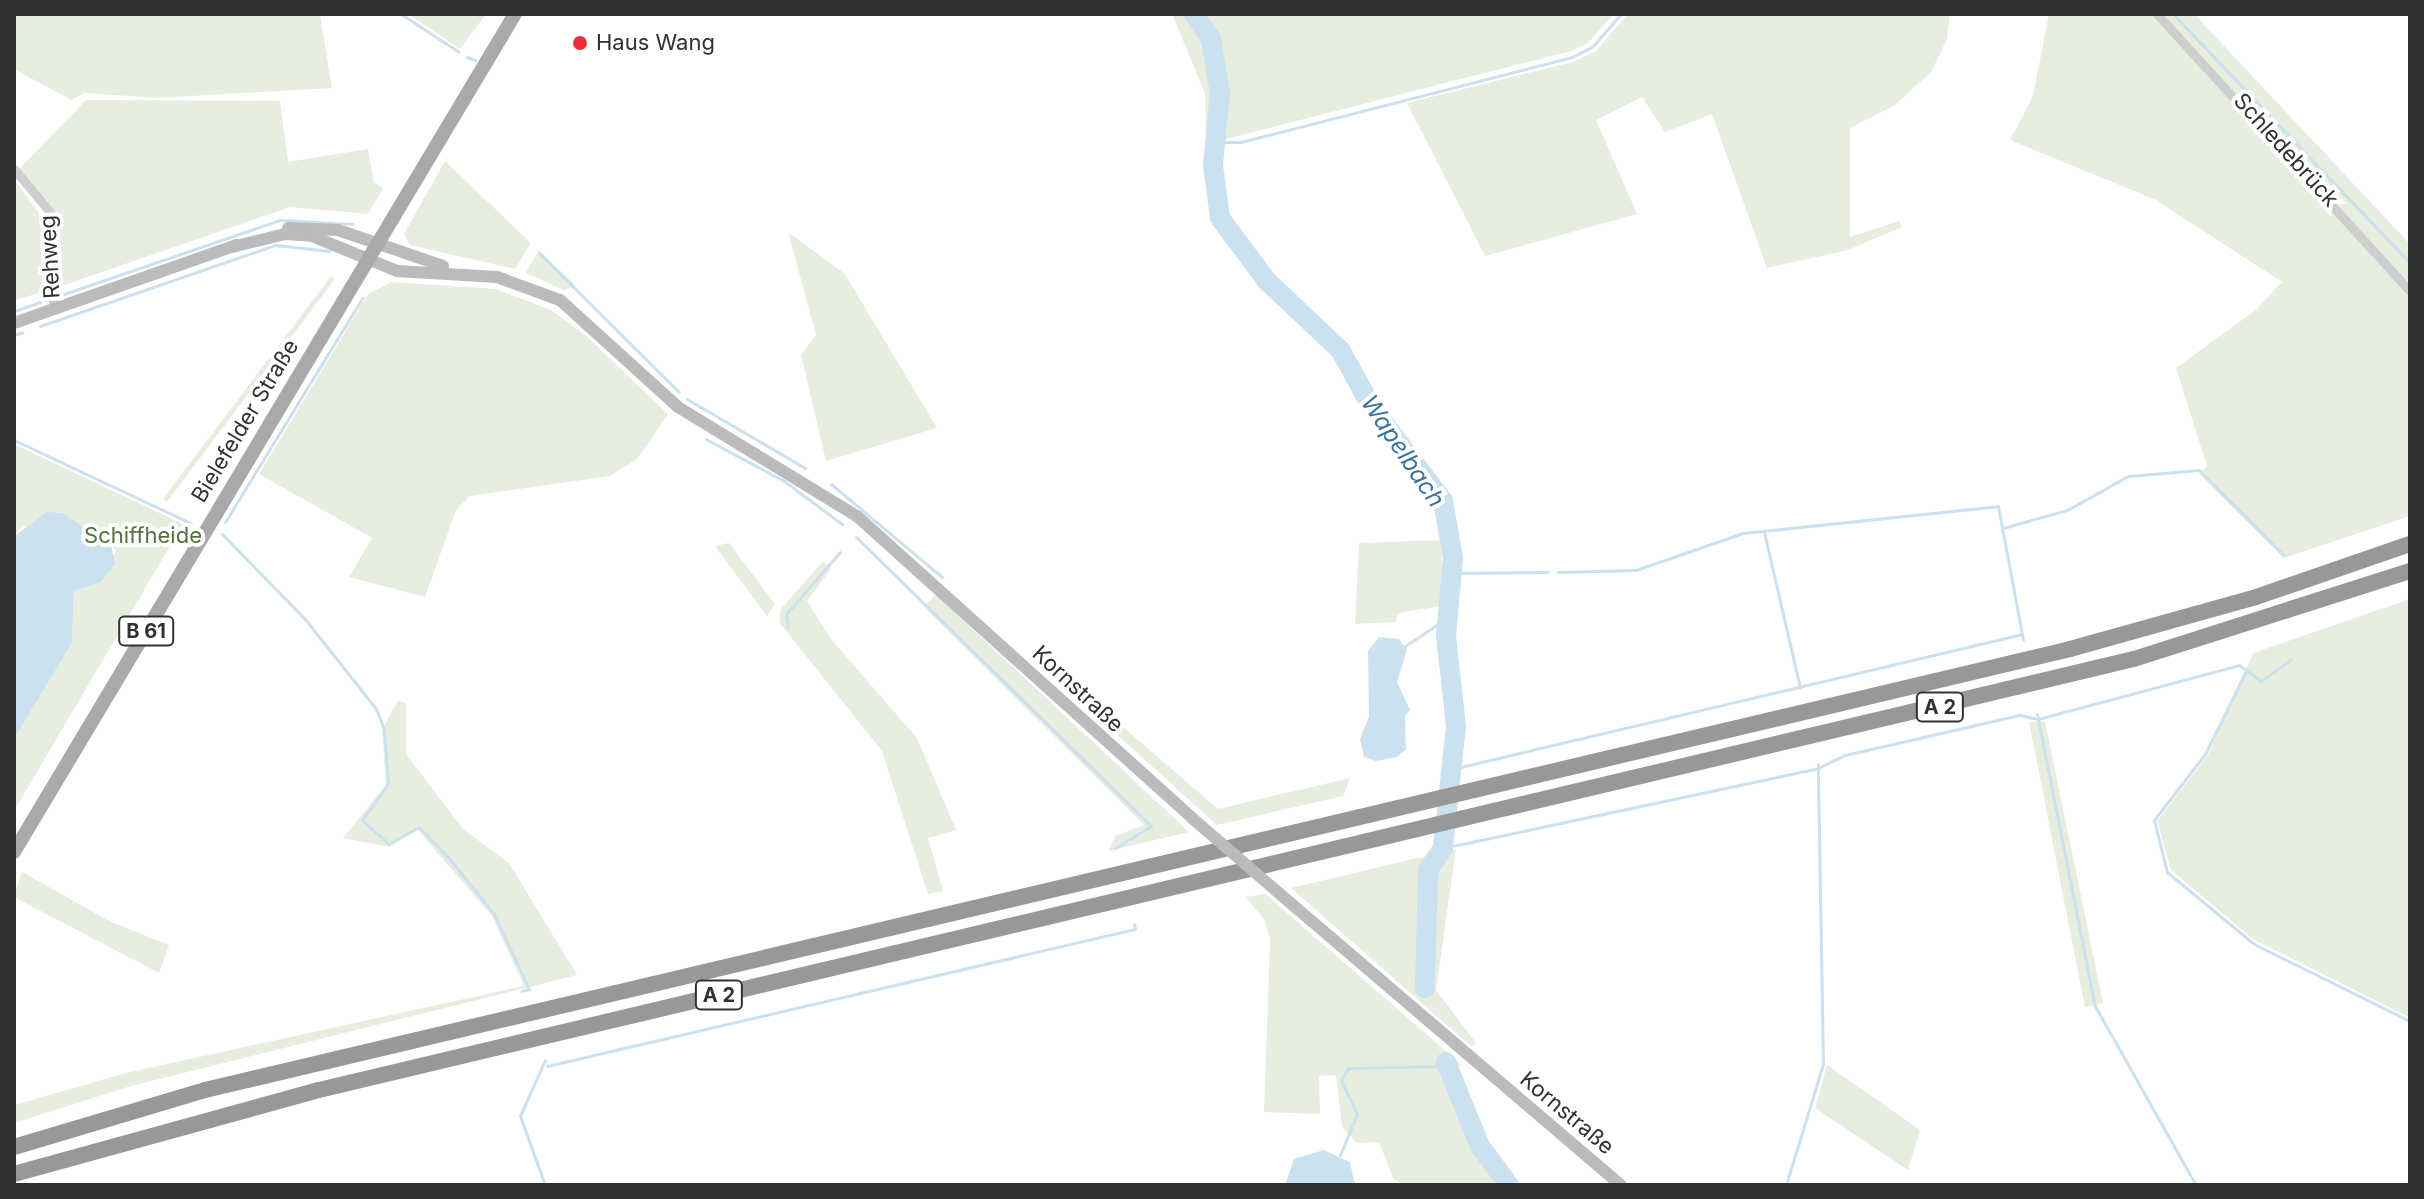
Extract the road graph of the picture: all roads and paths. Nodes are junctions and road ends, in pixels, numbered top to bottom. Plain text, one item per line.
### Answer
1 (515, 14) edge
2 (2157, 14) edge
3 (14, 169) edge
4 (377, 244) junction
5 (232, 247) junction
6 (368, 261) junction
7 (477, 274) junction
8 (2410, 291) edge
9 (53, 309) junction
10 (14, 323) edge
11 (2410, 544) edge
12 (2410, 571) edge
13 (14, 852) edge
14 (14, 1147) edge
15 (14, 1174) edge
16 (1621, 1185) edge

1 - 4 main road, Bielefelder Straße / B 61
2 - 8 street, Schledebrück
3 - 9 street, Rehweg
4 - 5 street, Kornstraße
4 - 6 main road, Bielefelder Straße / B 61
4 - 7 street, Kornstraße
5 - 6 street, Kornstraße
5 - 9 street
6 - 7 street, Kornstraße
6 - 13 main road, Bielefelder Straße / B 61
7 - 16 street, Kornstraße, bridge
9 - 10 street
11 - 14 highway, A 2
12 - 15 highway, A 2

